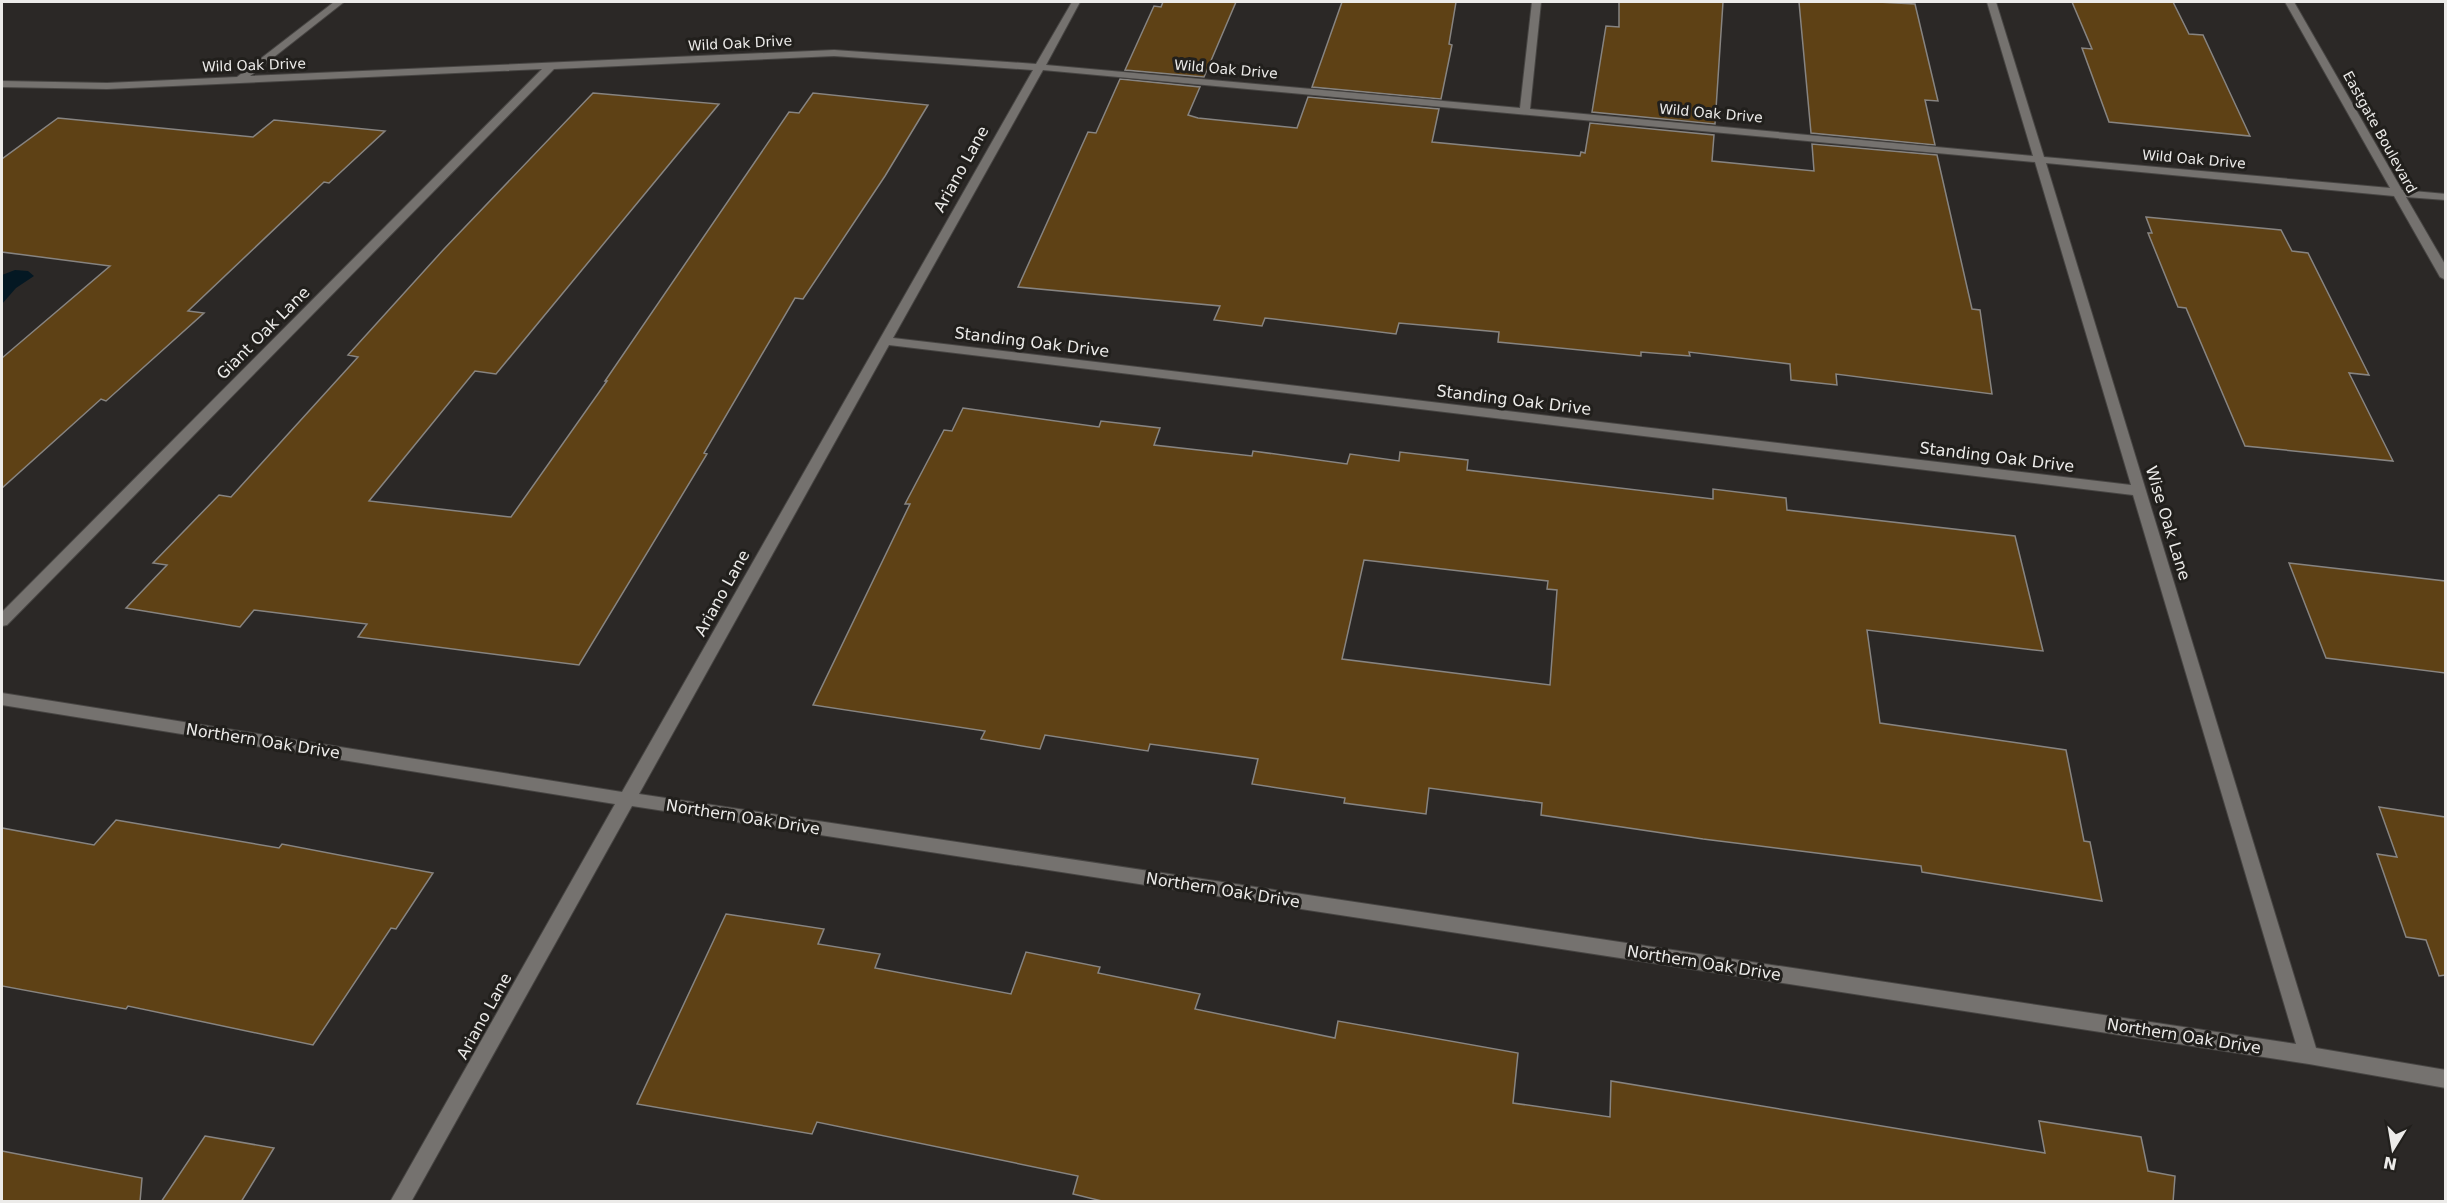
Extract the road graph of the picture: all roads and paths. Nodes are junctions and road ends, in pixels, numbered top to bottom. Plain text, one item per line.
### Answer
1 (339, 2) edge
2 (1076, 2) edge
3 (1537, 2) edge
4 (1992, 2) edge
5 (2290, 2) edge
6 (1039, 67) junction
7 (549, 68) junction
8 (238, 81) junction
9 (2, 84) edge
10 (16, 85) junction
11 (2, 95) edge
12 (1525, 111) junction
13 (2039, 159) junction
14 (2397, 193) junction
15 (2445, 197) edge
16 (2445, 277) edge
17 (885, 340) junction
18 (2140, 491) junction
19 (2, 621) edge
20 (2, 699) edge
21 (627, 799) junction
22 (2309, 1055) junction
23 (2445, 1079) edge
24 (400, 1202) edge

1 - 8 street
2 - 6 street, Ariano Lane
3 - 12 street
4 - 13 street, Wise Oak Lane
5 - 14 street, Eastgate Boulevard
6 - 7 street, Wild Oak Drive
6 - 12 street, Wild Oak Drive
6 - 17 street, Ariano Lane
7 - 8 street, Wild Oak Drive
7 - 19 street, Giant Oak Lane
8 - 10 street, Wild Oak Drive
9 - 10 street, Wild Oak Drive
10 - 11 street
12 - 13 street, Wild Oak Drive
13 - 14 street, Wild Oak Drive
13 - 18 street, Wise Oak Lane
14 - 15 street, Wild Oak Drive
14 - 16 street, Eastgate Boulevard
17 - 18 street, Standing Oak Drive
17 - 21 street, Ariano Lane
18 - 22 street, Wise Oak Lane
20 - 21 street, Northern Oak Drive
21 - 22 street, Northern Oak Drive
21 - 24 street, Ariano Lane
22 - 23 street, Northern Oak Drive

